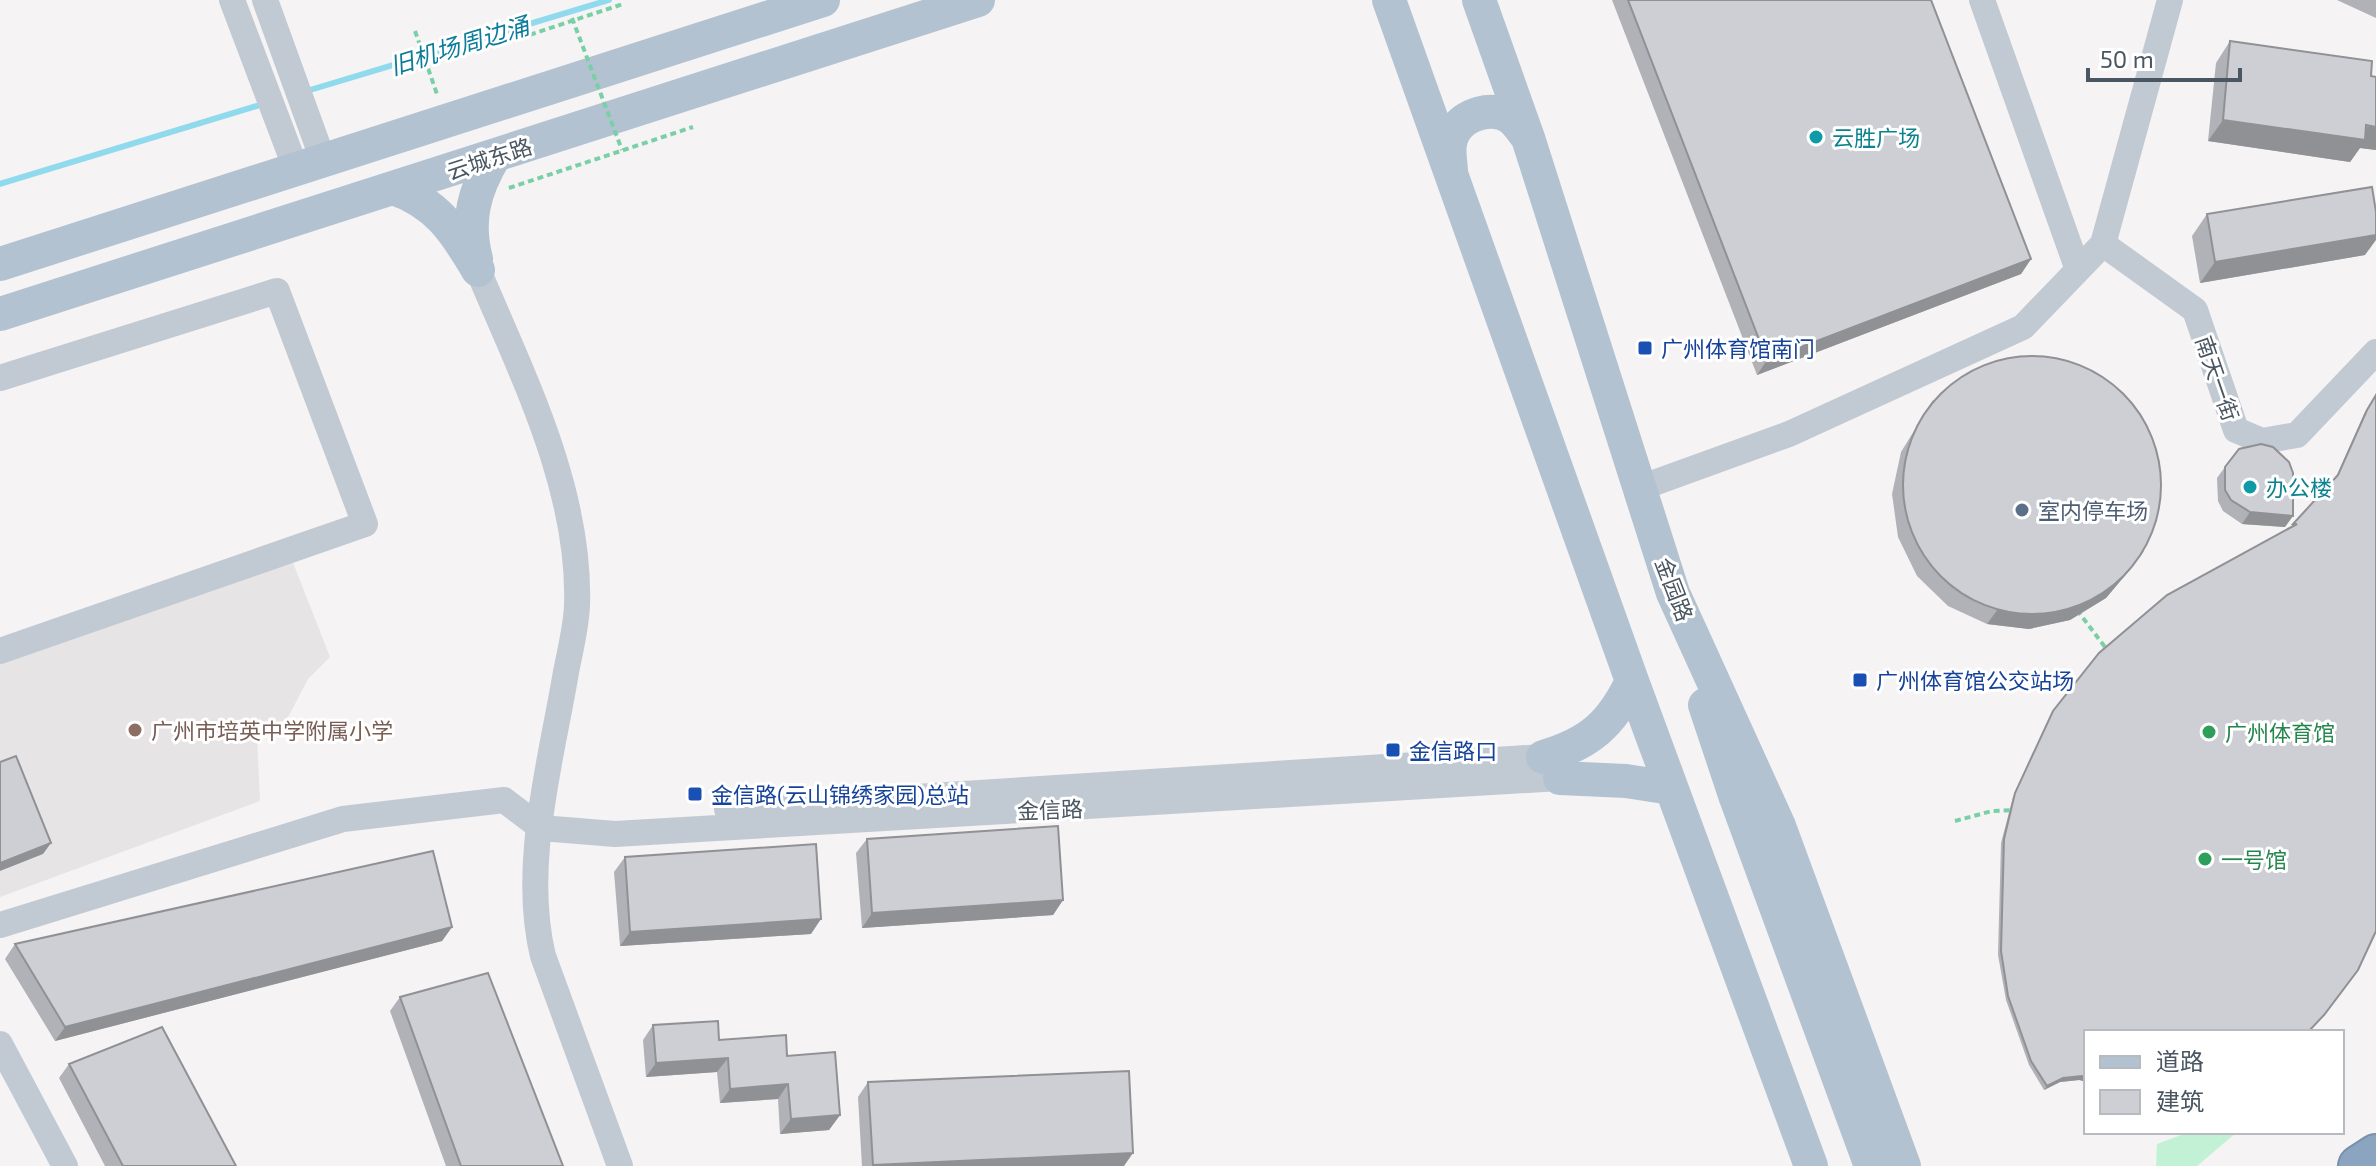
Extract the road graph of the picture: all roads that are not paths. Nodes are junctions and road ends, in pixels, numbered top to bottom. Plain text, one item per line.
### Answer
1 (232, 0) edge
2 (265, 0) edge
3 (823, 0) edge
4 (978, 0) edge
5 (1362, 0) edge
6 (1982, 0) edge
7 (2170, 0) edge
8 (1485, 7) edge
9 (755, 10) edge
10 (1394, 15) edge
11 (609, 69) junction
12 (626, 113) junction
13 (1528, 138) junction
14 (494, 157) junction
15 (310, 164) junction
16 (1452, 175) junction
17 (393, 188) junction
18 (2103, 244) junction
19 (0, 264) edge
20 (478, 270) junction
21 (2078, 270) junction
22 (0, 314) edge
23 (2371, 366) edge
24 (0, 378) edge
25 (1640, 488) junction
26 (1673, 593) junction
27 (0, 651) edge
28 (1632, 681) junction
29 (1552, 768) junction
30 (1671, 788) junction
31 (541, 828) junction
32 (0, 925) edge
33 (0, 1044) edge
34 (2376, 1155) edge
35 (1806, 1164) edge
36 (65, 1166) edge
37 (620, 1166) edge
38 (1871, 1166) edge
39 (1904, 1166) edge
40 (2359, 1166) edge

1 - 15 street
2 - 15 street
3 - 9 main road
4 - 12 main road, 云城东路
5 - 10 main road
6 - 21 street
7 - 18 street
8 - 13 main road, 金园路
9 - 11 main road
10 - 16 main road
11 - 12 main road
11 - 15 main road
12 - 14 main road, 云城东路
13 - 16 main road
13 - 25 main road, 金园路
14 - 17 main road, 云城东路
14 - 20 main road
15 - 19 main road
16 - 28 main road
17 - 20 main road
17 - 22 main road, 云城东路
18 - 21 street
18 - 23 street, 南天一街
20 - 31 street
21 - 25 street
24 - 27 street
25 - 26 main road, 金园路
26 - 38 main road
26 - 39 main road, 金园路
28 - 29 main road
28 - 30 main road
29 - 30 main road
29 - 31 street, 金信路
30 - 35 main road
31 - 32 street
31 - 37 street
33 - 36 street
34 - 40 highway

